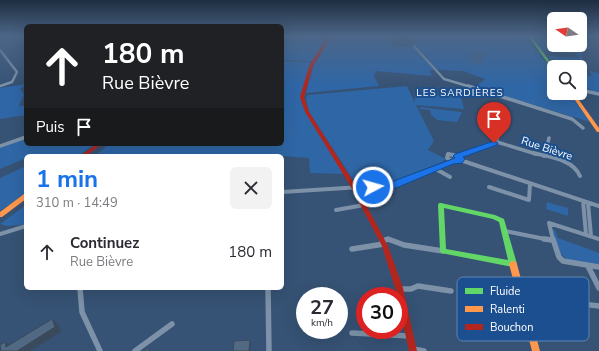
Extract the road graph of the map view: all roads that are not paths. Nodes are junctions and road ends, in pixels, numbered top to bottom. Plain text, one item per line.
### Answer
1 (2, 52) edge
2 (320, 52) edge
3 (420, 52) edge
4 (0, 86) edge
5 (587, 91) edge
6 (599, 94) edge
7 (577, 100) edge
8 (578, 100) edge
9 (583, 128) dead end
10 (599, 128) edge
11 (599, 131) edge
12 (501, 133) dead end
13 (24, 138) edge
14 (549, 138) dead end
15 (497, 142) junction
16 (0, 146) edge
17 (97, 146) edge
18 (86, 154) edge
19 (458, 156) junction
20 (544, 156) junction
21 (450, 160) junction
22 (460, 160) junction
23 (434, 168) junction
24 (580, 176) dead end
25 (450, 177) dead end
26 (530, 184) junction
27 (489, 187) dead end
28 (356, 188) junction
29 (284, 192) edge
30 (24, 197) edge
31 (585, 202) junction
32 (364, 205) junction
33 (599, 206) edge
34 (336, 210) dead end
35 (0, 215) edge
36 (24, 226) edge
37 (505, 231) junction
38 (0, 234) edge
39 (588, 235) junction
40 (599, 239) edge
41 (552, 240) junction
42 (383, 243) junction
43 (352, 249) dead end
44 (443, 251) junction
45 (513, 264) junction
46 (588, 266) junction
47 (599, 267) edge
48 (516, 277) edge
49 (399, 287) edge
50 (599, 288) edge
51 (408, 289) edge
52 (80, 290) edge
53 (268, 290) edge
54 (451, 291) dead end
55 (589, 305) edge
56 (599, 306) edge
57 (172, 324) dead end
58 (408, 329) edge
59 (352, 333) dead end
60 (410, 336) junction
61 (533, 341) edge
62 (412, 350) edge
63 (100, 351) edge
64 (135, 351) edge
65 (269, 351) edge
66 (424, 351) edge
67 (536, 351) edge

1 - 4 street
2 - 28 street
3 - 9 street
5 - 6 street
7 - 10 street
8 - 11 street
12 - 15 street
13 - 16 street
14 - 20 street
15 - 19 street
15 - 20 street, Rue Bièvre
17 - 18 street
19 - 21 street
19 - 22 street
20 - 24 street, Rue Bièvre
21 - 22 street
21 - 23 street
22 - 26 street
23 - 25 street
23 - 28 street
26 - 27 street
26 - 31 street
28 - 29 street
28 - 32 street
30 - 35 street
31 - 33 street
31 - 39 street
32 - 34 street
32 - 42 street
36 - 38 street
37 - 41 street
37 - 44 street
37 - 45 street
39 - 40 street
39 - 41 street
41 - 46 street
42 - 43 street
42 - 44 street
42 - 49 street
44 - 45 street
45 - 48 street
46 - 47 street
46 - 50 street
51 - 54 street
52 - 63 street
53 - 65 street
55 - 56 street
57 - 64 street
58 - 60 street
59 - 60 street
60 - 62 street
61 - 67 street
62 - 66 street

